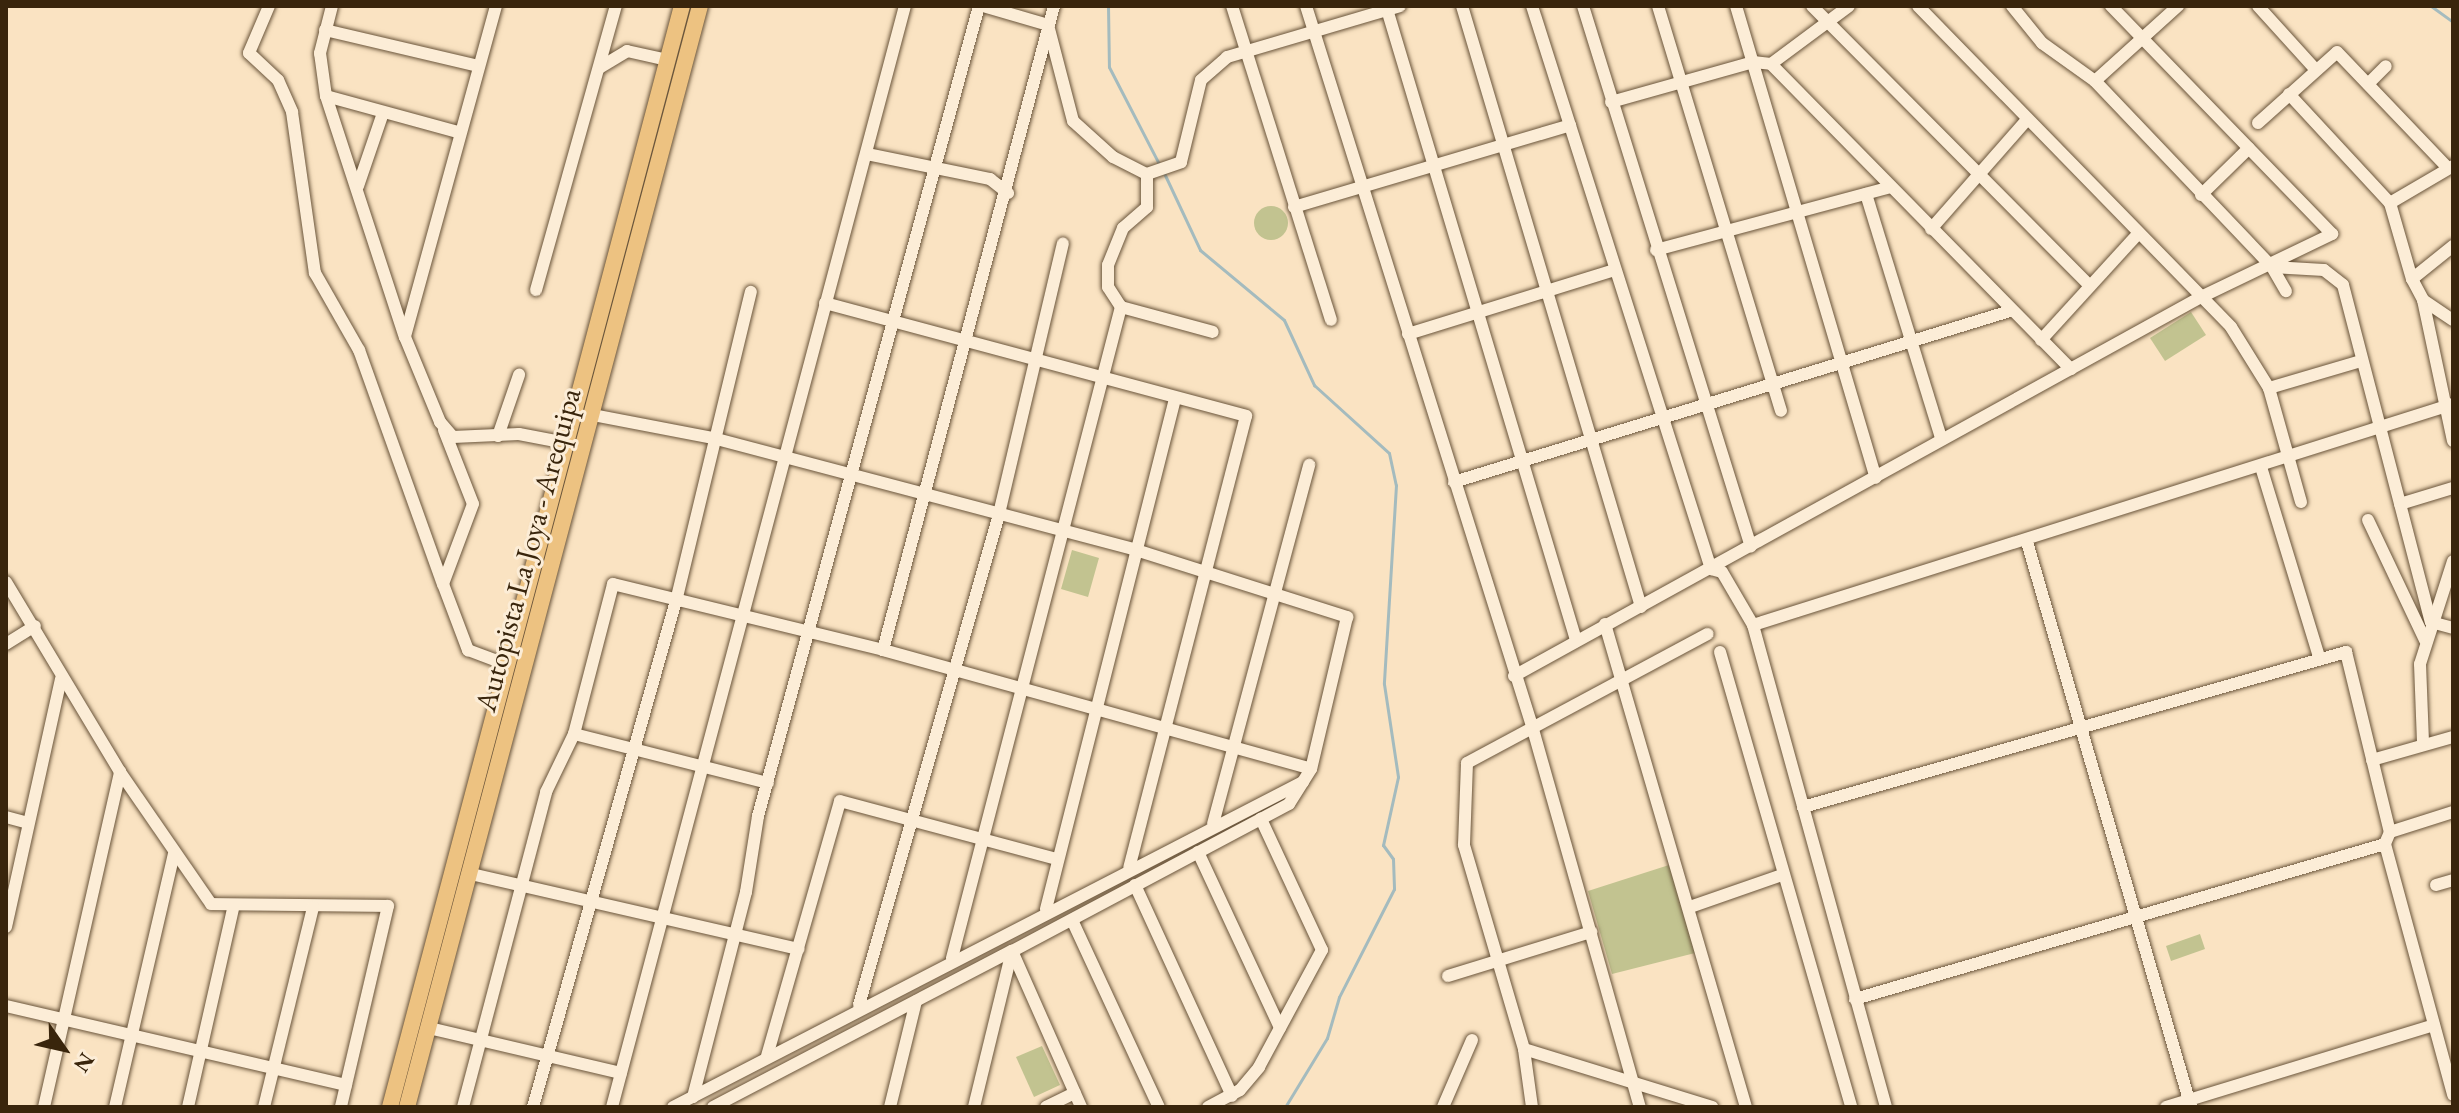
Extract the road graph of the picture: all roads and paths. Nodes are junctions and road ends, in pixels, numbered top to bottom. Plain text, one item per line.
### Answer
1 (269, 6) edge
2 (332, 6) edge
3 (496, 6) edge
4 (616, 6) edge
5 (682, 6) edge
6 (700, 6) edge
7 (905, 6) edge
8 (981, 6) edge
9 (1054, 6) edge
10 (1232, 6) edge
11 (1306, 6) edge
12 (1400, 6) edge
13 (1462, 6) edge
14 (1532, 6) edge
15 (1583, 6) edge
16 (1658, 6) edge
17 (1736, 6) edge
18 (1812, 6) edge
19 (1849, 6) edge
20 (1918, 6) edge
21 (2012, 6) edge
22 (2111, 6) edge
23 (2178, 6) edge
24 (2258, 6) edge
25 (1386, 8) edge
26 (1048, 25) junction
27 (1825, 25) junction
28 (325, 30) junction
29 (1314, 33) junction
30 (2143, 39) junction
31 (1246, 50) junction
32 (668, 60) junction
33 (1753, 62) junction
34 (1771, 64) junction
35 (478, 66) junction
36 (2386, 66) dead end
37 (599, 68) junction
38 (2316, 70) junction
39 (2095, 81) junction
40 (1680, 83) junction
41 (2368, 84) junction
42 (2289, 94) junction
43 (326, 96) junction
44 (1611, 102) junction
45 (383, 113) junction
46 (2026, 121) junction
47 (2258, 123) dead end
48 (1570, 125) junction
49 (458, 132) junction
50 (1505, 144) junction
51 (2249, 148) junction
52 (867, 154) junction
53 (1433, 163) junction
54 (941, 167) junction
55 (2451, 167) edge
56 (1979, 172) junction
57 (1147, 174) junction
58 (1363, 183) junction
59 (1891, 187) junction
60 (358, 188) junction
61 (1009, 194) junction
62 (1866, 194) junction
63 (2201, 195) junction
64 (2390, 203) junction
65 (1294, 207) junction
66 (1795, 209) junction
67 (1931, 229) junction
68 (1727, 231) junction
69 (2137, 235) junction
70 (1063, 244) dead end
71 (2453, 246) edge
72 (1656, 250) junction
73 (2272, 267) junction
74 (1615, 270) junction
75 (2412, 279) junction
76 (2089, 285) junction
77 (536, 290) dead end
78 (1548, 291) junction
79 (2286, 291) dead end
80 (751, 292) dead end
81 (2199, 298) junction
82 (2423, 300) junction
83 (825, 303) junction
84 (1121, 307) junction
85 (1476, 310) junction
86 (2010, 311) junction
87 (1331, 320) dead end
88 (2453, 320) edge
89 (898, 325) junction
90 (1213, 332) dead end
91 (1408, 334) junction
92 (405, 337) junction
93 (1909, 339) junction
94 (2041, 340) junction
95 (968, 345) junction
96 (1842, 361) junction
97 (2361, 361) junction
98 (1036, 362) junction
99 (2071, 369) junction
100 (519, 375) dead end
101 (1104, 378) junction
102 (1772, 383) junction
103 (2269, 388) junction
104 (1175, 399) junction
105 (1702, 404) junction
106 (2448, 405) edge
107 (1781, 411) dead end
108 (593, 415) junction
109 (1662, 419) junction
110 (2378, 424) junction
111 (444, 430) junction
112 (498, 436) junction
113 (713, 438) junction
114 (1941, 438) junction
115 (1593, 439) junction
116 (2453, 441) edge
117 (566, 443) junction
118 (2283, 453) junction
119 (782, 458) junction
120 (1522, 460) junction
121 (1309, 465) dead end
122 (2261, 467) junction
123 (1876, 478) junction
124 (855, 480) junction
125 (1454, 482) junction
126 (2453, 488) edge
127 (926, 497) junction
128 (2301, 502) dead end
129 (2400, 504) junction
130 (998, 518) junction
131 (2368, 520) dead end
132 (1067, 535) junction
133 (2027, 542) junction
134 (1751, 547) junction
135 (1133, 549) junction
136 (2453, 561) edge
137 (1711, 569) junction
138 (1203, 570) junction
139 (6, 582) edge
140 (443, 584) junction
141 (1277, 591) junction
142 (677, 597) junction
143 (1641, 607) junction
144 (742, 613) junction
145 (2431, 622) junction
146 (1605, 624) junction
147 (1753, 625) junction
148 (35, 626) junction
149 (2453, 628) edge
150 (809, 632) junction
151 (1708, 634) dead end
152 (1576, 640) junction
153 (2425, 640) junction
154 (6, 644) edge
155 (883, 650) junction
156 (1720, 652) dead end
157 (2318, 654) junction
158 (508, 665) junction
159 (954, 671) junction
160 (1514, 676) junction
161 (61, 679) junction
162 (1621, 681) junction
163 (1026, 692) junction
164 (1091, 709) junction
165 (1532, 726) junction
166 (2078, 726) junction
167 (1163, 728) junction
168 (574, 734) junction
169 (2453, 737) edge
170 (2423, 742) junction
171 (635, 746) junction
172 (1233, 747) junction
173 (2372, 760) junction
174 (701, 765) junction
175 (1311, 769) junction
176 (120, 772) junction
177 (1303, 782) junction
178 (768, 783) junction
179 (1803, 807) junction
180 (2453, 812) edge
181 (6, 817) edge
182 (910, 817) junction
183 (1261, 819) junction
184 (28, 823) junction
185 (1213, 824) junction
186 (2388, 838) junction
187 (984, 842) junction
188 (1198, 852) junction
189 (174, 854) junction
190 (1057, 859) junction
191 (1129, 867) junction
192 (471, 874) junction
193 (1782, 875) junction
194 (2453, 880) edge
195 (522, 883) junction
196 (1135, 885) junction
197 (2436, 885) dead end
198 (590, 896) junction
199 (313, 907) junction
200 (1690, 907) junction
201 (233, 909) junction
202 (1046, 909) junction
203 (2135, 914) junction
204 (663, 920) junction
205 (1072, 920) junction
206 (6, 927) edge
207 (1591, 932) junction
208 (735, 939) junction
209 (799, 949) junction
210 (1012, 951) junction
211 (952, 958) junction
212 (1500, 962) junction
213 (1448, 976) dead end
214 (1855, 999) junction
215 (916, 1001) junction
216 (859, 1005) junction
217 (6, 1006) edge
218 (65, 1019) junction
219 (2434, 1025) junction
220 (429, 1028) junction
221 (1280, 1028) junction
222 (131, 1031) junction
223 (481, 1040) junction
224 (1472, 1040) dead end
225 (202, 1047) junction
226 (1524, 1049) junction
227 (547, 1050) junction
228 (767, 1056) junction
229 (274, 1065) junction
230 (621, 1073) junction
231 (1634, 1081) junction
232 (346, 1085) junction
233 (1075, 1093) junction
234 (2453, 1095) edge
235 (1232, 1096) junction
236 (693, 1097) junction
237 (2190, 1103) edge
238 (1538, 1105) edge
239 (44, 1107) edge
240 (115, 1107) edge
241 (188, 1107) edge
242 (264, 1107) edge
243 (341, 1107) edge
244 (390, 1107) edge
245 (407, 1107) edge
246 (463, 1107) edge
247 (533, 1107) edge
248 (612, 1107) edge
249 (673, 1107) edge
250 (713, 1107) edge
251 (890, 1107) edge
252 (974, 1107) edge
253 (1046, 1107) edge
254 (1081, 1107) edge
255 (1159, 1107) edge
256 (1208, 1107) edge
257 (1443, 1107) edge
258 (1640, 1107) edge
259 (1712, 1107) edge
260 (1746, 1107) edge
261 (1851, 1107) edge
262 (1886, 1107) edge
263 (2166, 1107) edge

1 - 140 street
2 - 28 street
3 - 35 street
4 - 37 street
5 - 32 main road, Autopista La Joya - Arequipa
6 - 108 main road, Autopista La Joya - Arequipa
7 - 52 street
8 - 26 street
8 - 54 street
9 - 26 street
10 - 31 street
11 - 29 street
12 - 25 street
13 - 50 street
14 - 48 street
15 - 44 street
16 - 40 street
17 - 33 street
18 - 27 street
19 - 27 street
20 - 46 street
21 - 39 street
22 - 30 street
23 - 30 street
24 - 38 street
25 - 29 street
25 - 53 street
26 - 57 street
26 - 61 street
27 - 34 street
27 - 56 street
28 - 35 street
28 - 43 street
29 - 31 street
29 - 58 street
30 - 39 street
30 - 51 street
31 - 57 street
31 - 65 street
32 - 37 street
32 - 117 main road, Autopista La Joya - Arequipa
33 - 34 street
33 - 40 street
33 - 66 street
34 - 59 street
35 - 49 street
36 - 41 street
37 - 77 street
38 - 41 street
38 - 42 street
39 - 63 street
40 - 44 street
40 - 68 street
41 - 55 street
42 - 47 street
42 - 64 street
43 - 45 street
43 - 60 street
44 - 72 street
45 - 49 street
45 - 60 street
46 - 56 street
46 - 69 street
48 - 50 street
48 - 74 street
49 - 92 street
50 - 53 street
50 - 78 street
51 - 63 street
51 - 73 street
52 - 54 street
52 - 83 street
53 - 58 street
53 - 85 street
54 - 61 street
54 - 89 street
55 - 64 street
56 - 67 street
56 - 76 street
57 - 84 street
58 - 65 street
58 - 91 street
59 - 62 street
59 - 67 street
60 - 92 street
61 - 95 street
62 - 66 street
62 - 93 street
63 - 73 street
64 - 75 street
65 - 87 street
66 - 68 street
66 - 96 street
67 - 86 street
68 - 72 street
68 - 102 street
69 - 76 street
69 - 81 street
70 - 98 street
71 - 75 street
72 - 105 street
73 - 79 street
73 - 81 street
73 - 97 street
74 - 78 street
74 - 109 street
75 - 82 street
76 - 94 street
78 - 85 street
78 - 115 street
80 - 113 street
81 - 99 street
81 - 103 street
82 - 88 street
82 - 106 street
83 - 89 street
83 - 119 street
84 - 90 street
84 - 101 street
85 - 91 street
85 - 120 street
86 - 93 street
86 - 94 street
89 - 95 street
89 - 124 street
91 - 125 street
92 - 111 street
93 - 96 street
93 - 114 street
94 - 99 street
95 - 98 street
95 - 127 street
96 - 102 street
96 - 123 street
97 - 103 street
97 - 110 street
98 - 101 street
98 - 130 street
99 - 114 street
100 - 112 street
101 - 104 street
101 - 132 street
102 - 105 street
102 - 107 street
103 - 118 street
104 - 135 street
104 - 138 street
105 - 109 street
105 - 134 street
106 - 110 street
106 - 116 street
108 - 113 street
108 - 192 main road, Autopista La Joya - Arequipa
109 - 115 street
109 - 137 street
110 - 118 street
110 - 129 street
111 - 112 street
111 - 140 street
112 - 117 street
113 - 119 street
113 - 142 street
114 - 123 street
115 - 120 street
115 - 143 street
117 - 158 main road, Autopista La Joya - Arequipa
118 - 122 street
118 - 128 street
119 - 124 street
119 - 144 street
120 - 125 street
120 - 152 street
121 - 141 street
122 - 133 street
122 - 157 street
123 - 134 street
124 - 127 street
124 - 150 street
125 - 160 street
126 - 129 street
127 - 130 street
127 - 155 street
129 - 145 street
130 - 132 street
130 - 159 street
131 - 153 street
132 - 135 street
132 - 163 street
133 - 147 street
133 - 166 street
134 - 137 street
135 - 138 street
135 - 164 street
136 - 145 street
137 - 143 street
137 - 147 street
138 - 141 street
138 - 167 street
139 - 148 street
140 - 158 street
141 - 172 street
141 - 175 street
142 - 144 street
142 - 168 street
142 - 171 street
143 - 146 street
144 - 150 street
144 - 174 street
145 - 149 street
145 - 153 street
146 - 152 street
146 - 162 street
147 - 179 street
148 - 154 street
148 - 161 street
150 - 155 street
150 - 178 street
151 - 162 street
152 - 160 street
153 - 170 street
155 - 159 street
156 - 193 street
157 - 166 street
157 - 173 street
158 - 244 main road, Autopista La Joya - Arequipa
159 - 163 street
159 - 182 street
160 - 165 street
161 - 176 street
161 - 184 street
162 - 165 street
162 - 200 street
163 - 164 street
163 - 187 street
164 - 167 street
164 - 190 street
165 - 207 street
165 - 212 street
166 - 179 street
166 - 203 street
167 - 172 street
167 - 191 street
168 - 171 street
168 - 195 street
169 - 170 street
170 - 173 street
171 - 174 street
171 - 198 street
172 - 175 street
172 - 185 street
173 - 186 street
174 - 178 street
174 - 204 street
175 - 177 street
176 - 189 street
176 - 218 street
177 - 183 street
177 - 185 street
178 - 208 street
179 - 214 street
180 - 186 street
181 - 184 street
182 - 187 street
182 - 209 street
182 - 216 street
183 - 188 street
183 - 221 street
184 - 206 street
185 - 191 street
186 - 203 street
186 - 219 street
187 - 190 street
187 - 211 street
188 - 196 street
188 - 221 street
189 - 201 street
189 - 222 street
190 - 202 street
191 - 202 street
192 - 195 street
192 - 220 main road, Autopista La Joya - Arequipa
193 - 200 street
193 - 261 street
194 - 197 street
195 - 198 street
195 - 223 street
196 - 205 street
196 - 235 street
198 - 204 street
198 - 227 street
199 - 201 street
199 - 229 street
199 - 232 street
200 - 260 street
201 - 225 street
202 - 211 street
203 - 214 street
203 - 237 street
204 - 208 street
204 - 230 street
205 - 210 street
205 - 255 street
207 - 212 street
207 - 231 street
208 - 209 street
208 - 236 street
209 - 228 street
210 - 215 street
210 - 233 street
210 - 252 street
211 - 216 street
212 - 213 street
212 - 226 street
214 - 262 street
215 - 250 street
215 - 251 street
216 - 228 street
217 - 218 street
218 - 222 street
218 - 239 street
219 - 234 street
219 - 237 street
220 - 223 street
220 - 245 main road, Autopista La Joya - Arequipa
221 - 235 street
222 - 225 street
222 - 240 street
223 - 227 street
223 - 246 street
224 - 257 street
225 - 229 street
225 - 241 street
226 - 231 street
226 - 238 street
227 - 230 street
227 - 247 street
228 - 236 street
229 - 232 street
229 - 242 street
230 - 248 street
231 - 258 street
231 - 259 street
232 - 243 street
233 - 253 street
233 - 254 street
235 - 256 street
236 - 249 street
237 - 263 street

